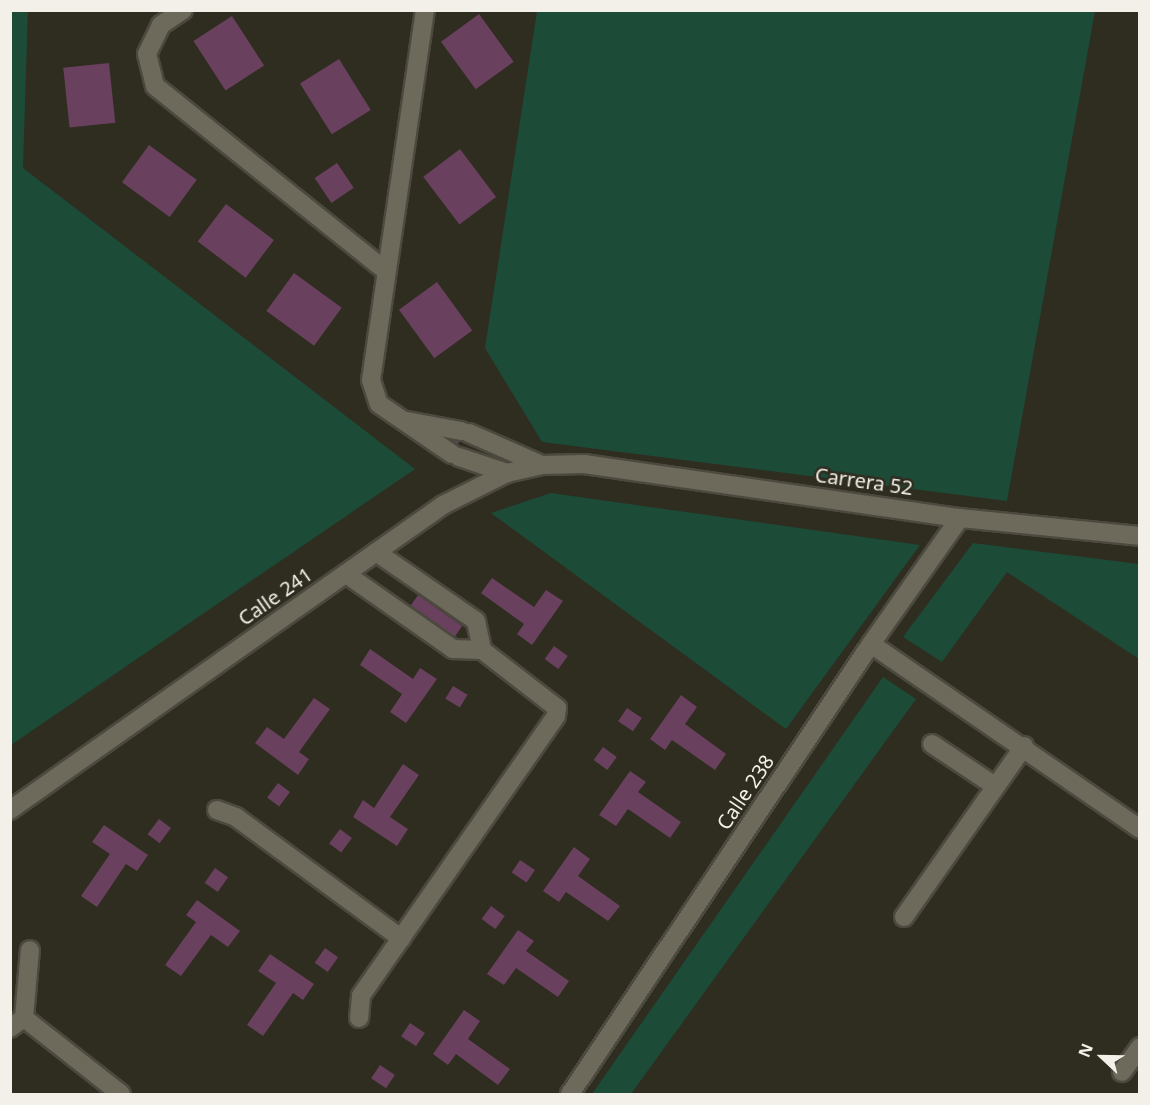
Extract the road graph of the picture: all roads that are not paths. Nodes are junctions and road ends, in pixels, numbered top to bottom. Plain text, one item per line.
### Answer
1 (183, 10) edge
2 (425, 10) edge
3 (385, 270) junction
4 (396, 419) junction
5 (584, 464) joint
6 (542, 465) junction
7 (507, 473) junction
8 (960, 518) junction
9 (1140, 536) edge
10 (376, 552) junction
11 (346, 574) junction
12 (871, 644) junction
13 (482, 650) junction
14 (932, 744) dead end
15 (1024, 746) junction
16 (995, 786) junction
17 (10, 810) edge
18 (217, 810) dead end
19 (1140, 829) edge
20 (903, 917) dead end
21 (402, 938) junction
22 (30, 950) dead end
23 (359, 1018) dead end
24 (17, 1023) edge
25 (1140, 1047) edge
26 (1122, 1072) dead end
27 (121, 1095) edge
28 (570, 1095) edge

1 - 3 street
2 - 3 street
3 - 4 street
4 - 6 street
4 - 7 street
5 - 6 street, Calle 241
5 - 8 street, Carrera 52
6 - 7 street, Calle 241
7 - 10 street, Calle 241
8 - 9 street, Carrera 52
8 - 12 street, Calle 238
10 - 11 street, Calle 241
10 - 13 street
11 - 13 street
11 - 17 street, Calle 241
12 - 15 street
12 - 28 street, Calle 238
13 - 21 street
14 - 16 street
15 - 16 street
15 - 19 street
16 - 20 street
18 - 21 street
21 - 23 street
22 - 24 street
24 - 27 street
25 - 26 street

